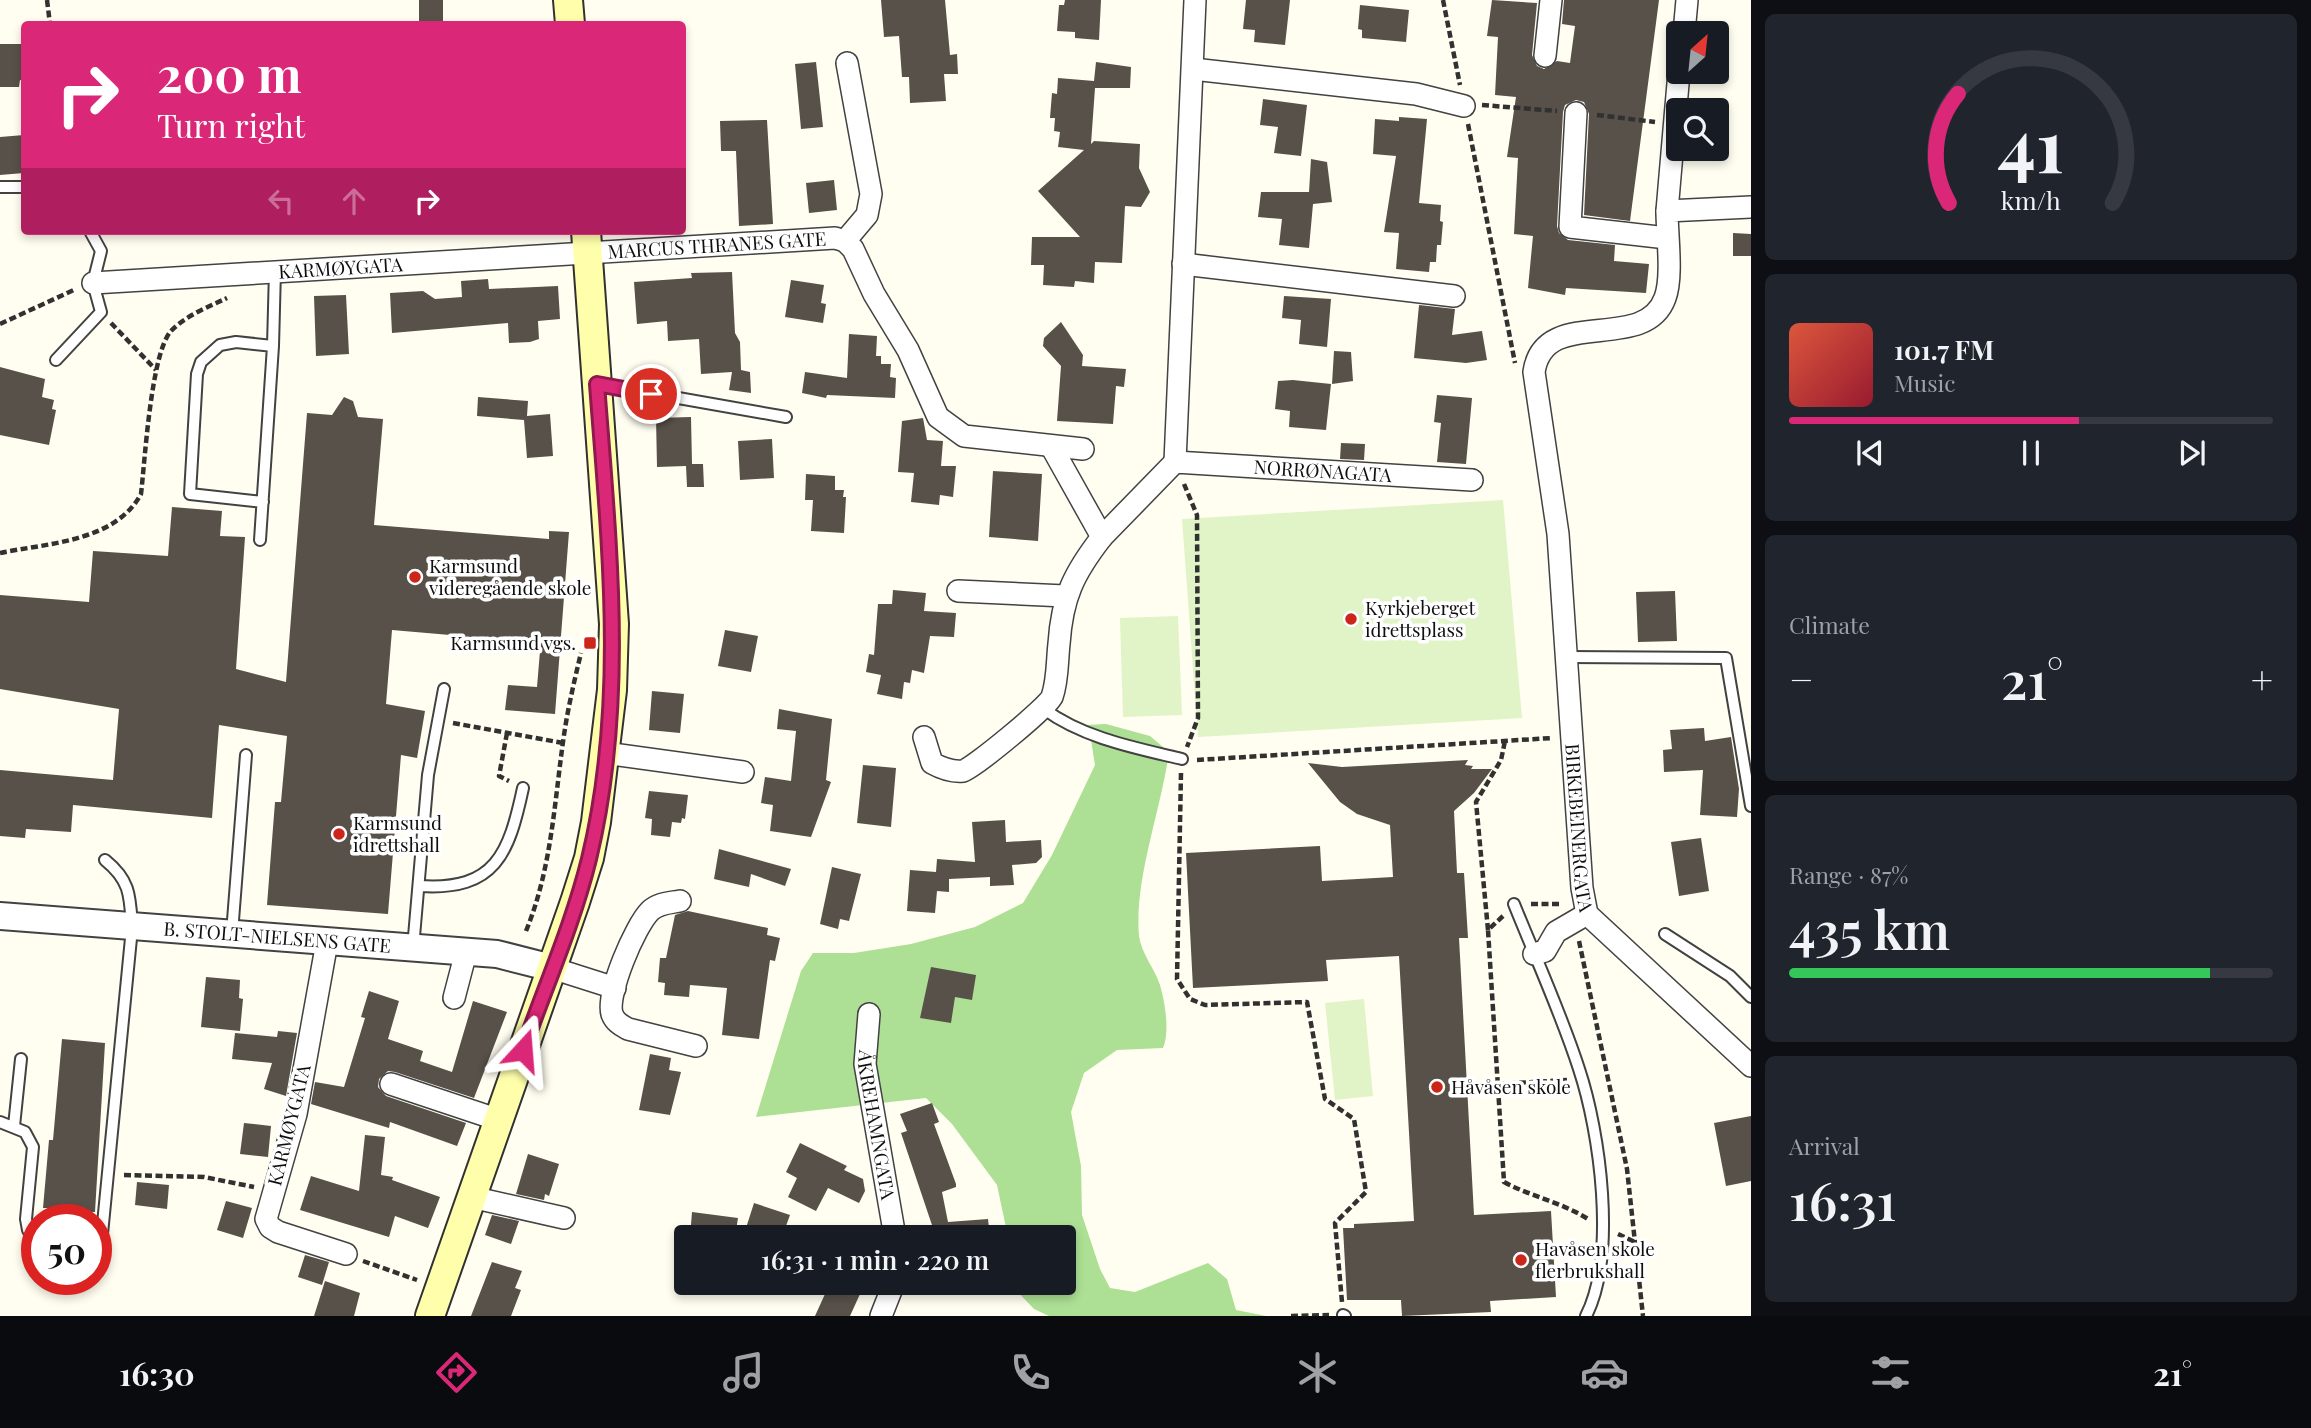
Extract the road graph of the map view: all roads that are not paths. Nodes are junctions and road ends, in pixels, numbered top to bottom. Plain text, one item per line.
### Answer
1 (568, 0) edge
2 (1195, 0) edge
3 (1551, 0) edge
4 (1688, 0) edge
5 (570, 21) edge
6 (1685, 21) edge
7 (1545, 56) dead end
8 (848, 63) dead end
9 (1193, 69) junction
10 (1678, 84) edge
11 (1464, 106) road end
12 (1576, 113) dead end
13 (0, 187) edge
14 (21, 187) edge
15 (1751, 207) edge
16 (1667, 211) junction
17 (92, 235) edge
18 (1667, 238) junction
19 (845, 241) junction
20 (587, 243) edge
21 (1183, 264) junction
22 (275, 270) junction
23 (93, 283) junction
24 (1454, 296) dead end
25 (273, 346) junction
26 (56, 360) dead end
27 (597, 384) junction
28 (786, 418) dead end
29 (1051, 446) junction
30 (1083, 449) dead end
31 (1174, 462) junction
32 (1472, 480) dead end
33 (263, 502) junction
34 (1102, 537) junction
35 (260, 540) dead end
36 (958, 591) dead end
37 (1065, 596) junction
38 (1567, 657) junction
39 (444, 689) dead end
40 (1044, 709) junction
41 (924, 737) dead end
42 (605, 753) junction
43 (246, 755) dead end
44 (1182, 759) road end
45 (743, 772) dead end
46 (523, 788) road end
47 (1751, 806) edge
48 (105, 860) dead end
49 (420, 886) junction
50 (680, 901) dead end
51 (1514, 904) road end
52 (0, 916) edge
53 (1581, 918) junction
54 (132, 929) junction
55 (1665, 934) dead end
56 (232, 936) junction
57 (327, 942) junction
58 (413, 948) junction
59 (466, 952) junction
60 (1534, 954) junction
61 (552, 968) junction
62 (615, 988) junction
63 (1751, 997) edge
64 (454, 998) dead end
65 (869, 1014) dead end
66 (696, 1046) dead end
67 (1748, 1056) edge
68 (20, 1059) dead end
69 (391, 1084) dead end
70 (499, 1120) junction
71 (0, 1122) edge
72 (14, 1126) junction
73 (471, 1197) junction
74 (27, 1204) edge
75 (106, 1204) edge
76 (564, 1218) dead end
77 (893, 1225) edge
78 (346, 1254) road end
79 (889, 1295) edge
80 (430, 1316) edge
81 (881, 1316) edge
82 (1586, 1316) edge

1 - 5 main road
2 - 9 street
3 - 7 street
4 - 6 street
8 - 19 street, MARCUS THRANES GATE
9 - 11 street
9 - 21 street
10 - 16 street
12 - 18 street
13 - 14 lane
15 - 16 street
16 - 18 street
17 - 23 lane
18 - 38 street, BIRKEBEINERGATA
19 - 20 street, MARCUS THRANES GATE
19 - 29 street, MARCUS THRANES GATE
20 - 22 street, KARMØYGATA
20 - 27 main road
21 - 24 street
21 - 31 street
22 - 23 street, KARMØYGATA
22 - 25 lane
23 - 26 lane
25 - 33 lane
25 - 33 lane
27 - 28 lane
27 - 42 main road
29 - 30 street
29 - 34 street
31 - 32 street, NORRØNAGATA
31 - 34 street
33 - 35 lane
34 - 37 street
36 - 37 street
37 - 40 street
38 - 47 lane
38 - 53 street, BIRKEBEINERGATA
39 - 49 lane
40 - 41 street
40 - 44 lane
42 - 45 street
42 - 61 main road
43 - 56 lane
46 - 49 lane
48 - 54 lane
49 - 58 lane
50 - 62 street
51 - 60 lane
52 - 54 street, B. STOLT-NIELSENS GATE
53 - 60 street
53 - 67 street, BIRKEBEINERGATA
54 - 56 street, B. STOLT-NIELSENS GATE
54 - 75 lane
55 - 63 lane
56 - 57 street, B. STOLT-NIELSENS GATE
57 - 58 street, B. STOLT-NIELSENS GATE
57 - 78 street, KARMØYGATA
58 - 59 street, B. STOLT-NIELSENS GATE
59 - 61 street, B. STOLT-NIELSENS GATE
59 - 64 street
60 - 82 lane
61 - 62 street
61 - 70 main road
62 - 66 street
65 - 77 street, ÅKREHAMNGATA
68 - 72 lane
69 - 70 street
70 - 73 main road
71 - 72 lane
72 - 74 lane
73 - 76 street
73 - 80 main road
79 - 81 street

